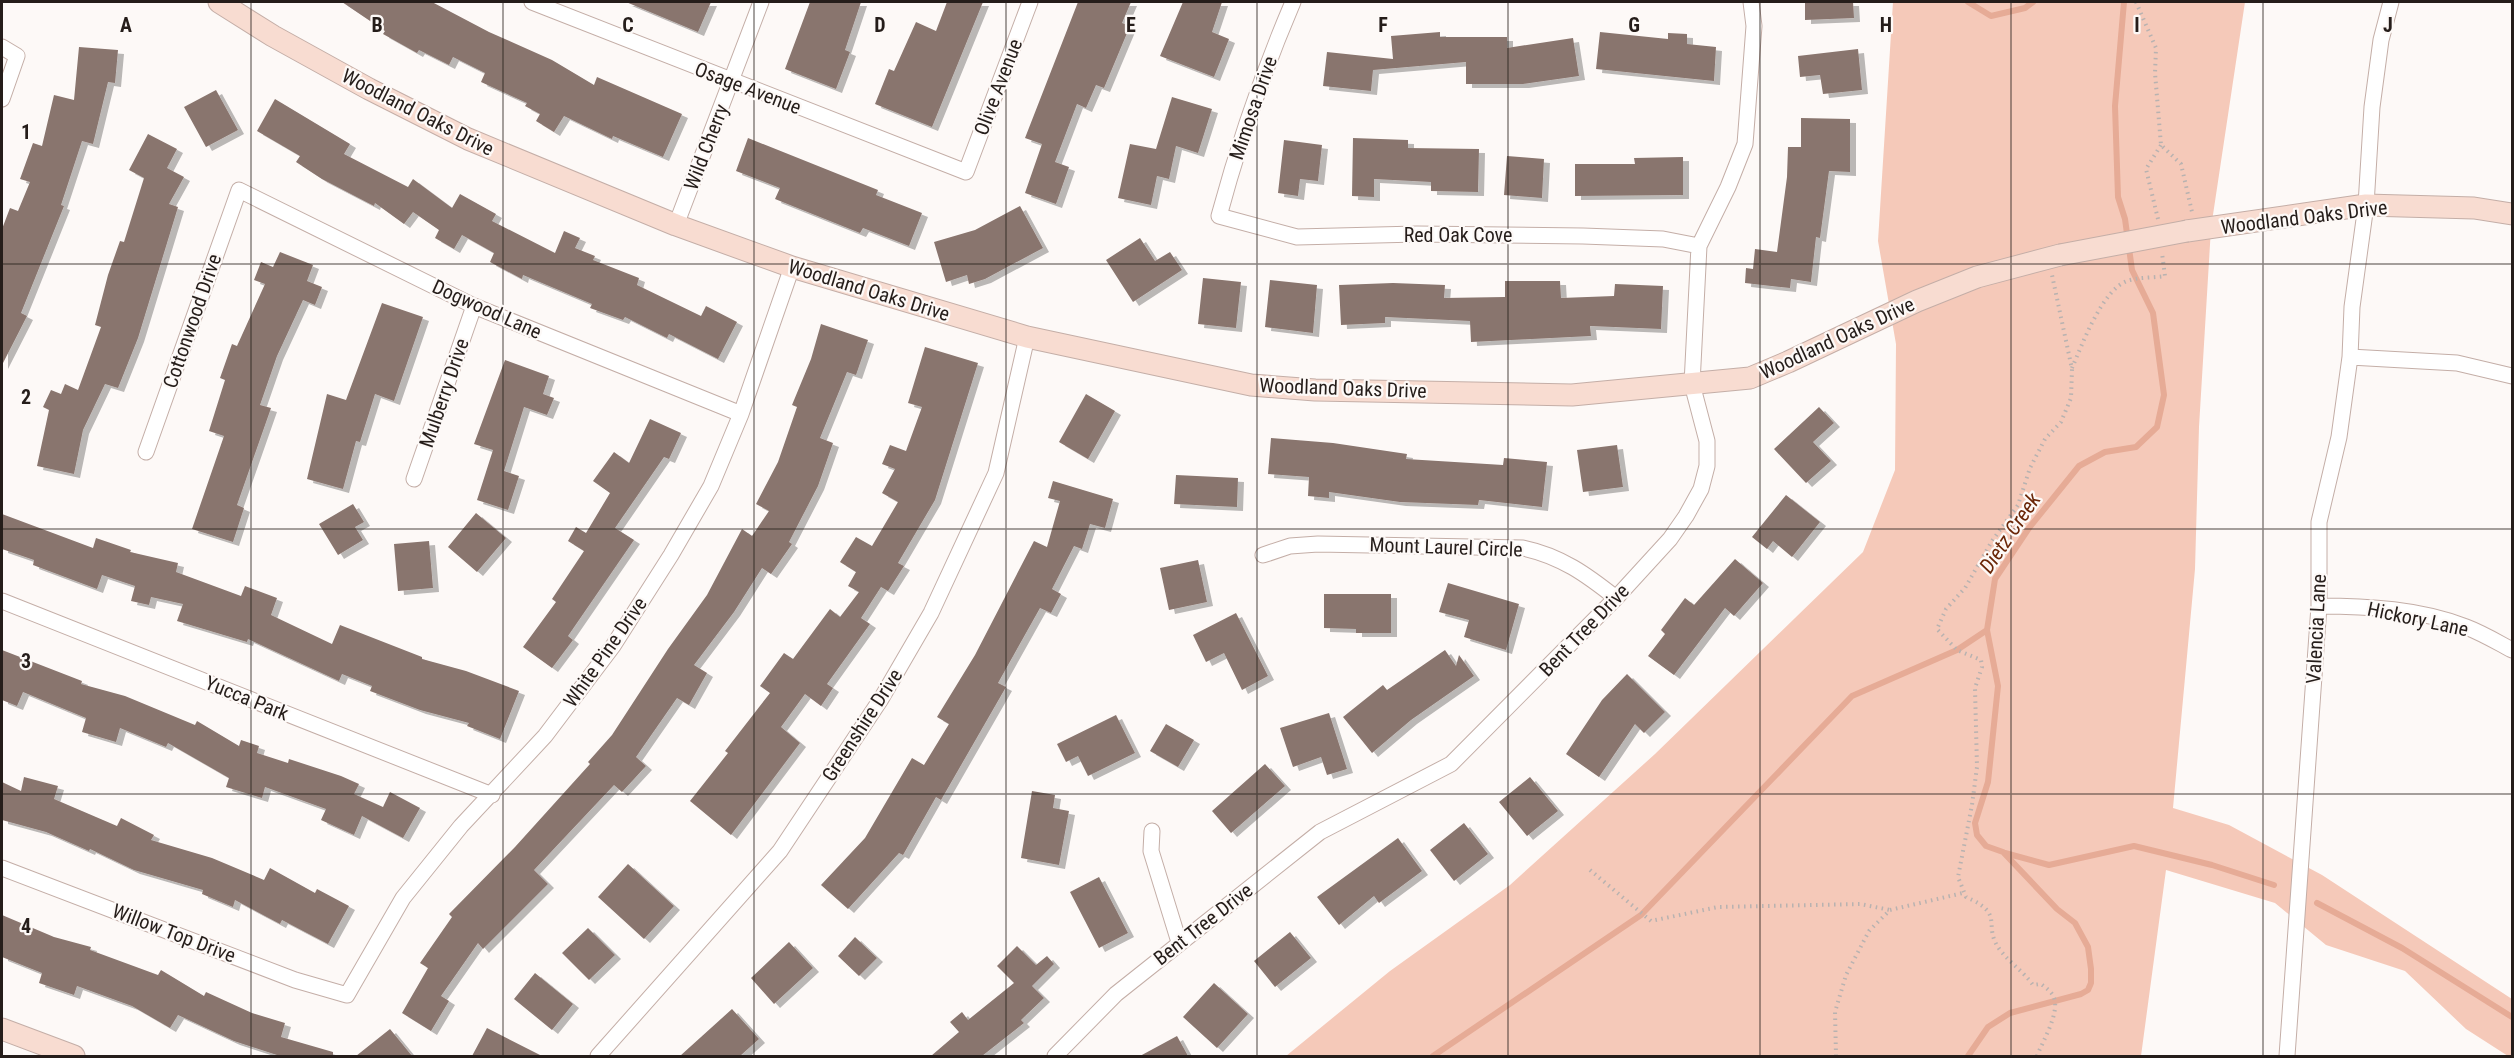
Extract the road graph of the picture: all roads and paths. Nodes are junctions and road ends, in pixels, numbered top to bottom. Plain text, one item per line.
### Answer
1 (219, 2) edge
2 (532, 2) edge
3 (761, 2) edge
4 (1030, 2) edge
5 (1293, 2) edge
6 (1751, 2) edge
7 (2136, 2) edge
8 (2391, 2) edge
9 (2, 47) edge
10 (731, 81) junction
11 (2, 99) edge
12 (966, 172) joint
13 (238, 190) joint
14 (2366, 206) junction
15 (2512, 214) edge
16 (1219, 216) joint
17 (676, 225) junction
18 (2192, 231) junction
19 (1699, 246) junction
20 (2054, 256) junction
21 (792, 267) junction
22 (474, 306) junction
23 (1027, 338) junction
24 (2350, 357) junction
25 (2512, 376) edge
26 (1692, 384) junction
27 (741, 414) junction
28 (146, 453) dead end
29 (414, 479) dead end
30 (1263, 555) dead end
31 (1616, 598) junction
32 (2, 601) edge
33 (2319, 606) junction
34 (2512, 650) edge
35 (492, 795) junction
36 (1152, 831) dead end
37 (2, 868) edge
38 (1590, 870) dead end
39 (1963, 893) junction
40 (1890, 910) junction
41 (1179, 942) junction
42 (346, 995) joint
43 (2, 1029) edge
44 (64, 1055) edge
45 (601, 1055) edge
46 (1055, 1056) edge
47 (1836, 1056) edge
48 (2037, 1056) edge
49 (2287, 1056) edge

1 - 17 street, Woodland Oaks Drive
2 - 10 street, Osage Avenue
3 - 10 street, Wild Cherry
4 - 12 street, Olive Avenue
5 - 16 street, Mimosa Drive
6 - 19 street, Bent Tree Drive
7 - 18 path
8 - 14 street, Valencia Lane
9 - 11 street
10 - 12 street, Osage Avenue
10 - 17 street, Wild Cherry
13 - 22 street, Dogwood Lane
13 - 28 street, Cottonwood Drive
14 - 15 street, Woodland Oaks Drive
14 - 18 street, Woodland Oaks Drive
14 - 24 street, Valencia Lane
16 - 19 street, Red Oak Cove
17 - 21 street, Woodland Oaks Drive
18 - 20 street, Woodland Oaks Drive, bridge
19 - 26 street, Bent Tree Drive
20 - 26 street, Woodland Oaks Drive
20 - 39 path
21 - 23 street, Woodland Oaks Drive
21 - 27 street, White Pine Drive
22 - 27 street, Dogwood Lane
22 - 29 street, Mulberry Drive
23 - 26 street, Woodland Oaks Drive
23 - 45 street, Greenshire Drive
24 - 25 street
24 - 33 street, Valencia Lane
26 - 31 street, Bent Tree Drive
27 - 35 street, White Pine Drive
30 - 31 street, Mount Laurel Circle
31 - 41 street, Bent Tree Drive
32 - 35 street, Yucca Park
33 - 34 street, Hickory Lane
33 - 49 street, Valencia Lane
35 - 42 street, White Pine Drive
36 - 41 street
37 - 42 street, Willow Top Drive
38 - 40 path
39 - 40 path
39 - 48 path
40 - 47 path
41 - 46 street, Bent Tree Drive
43 - 44 street

